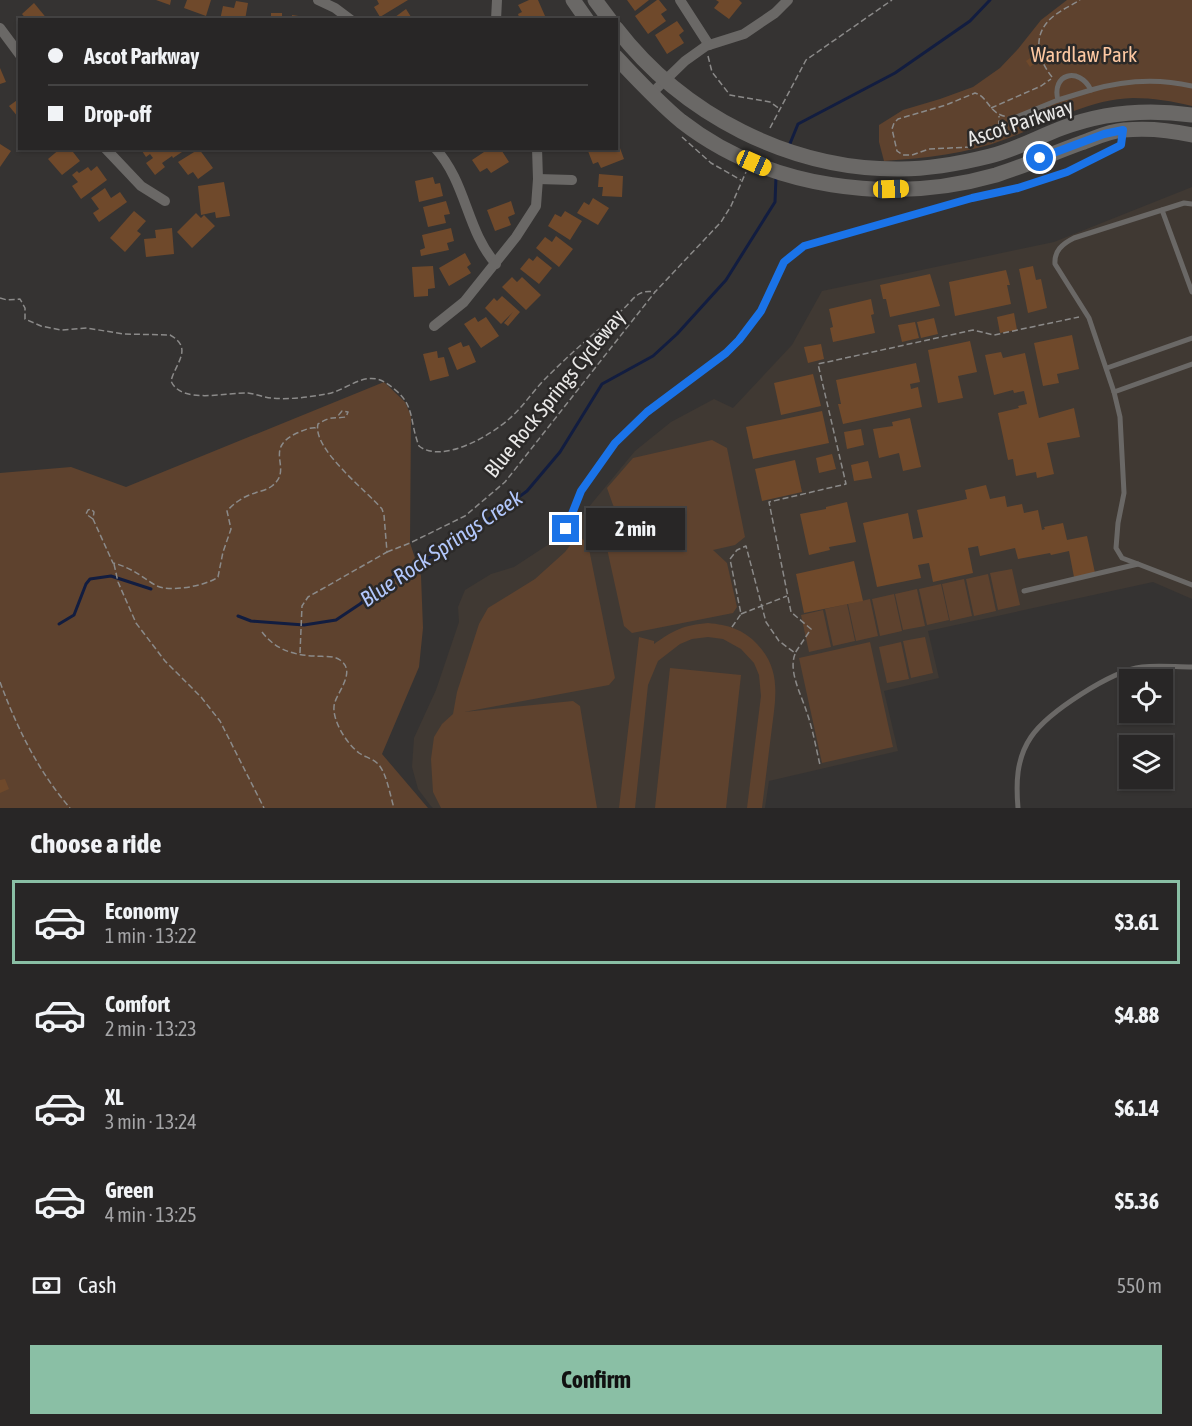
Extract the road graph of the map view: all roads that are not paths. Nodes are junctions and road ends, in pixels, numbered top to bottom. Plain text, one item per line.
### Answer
1 (318, 0) edge
2 (497, 0) edge
3 (573, 0) edge
4 (595, 0) edge
5 (680, 0) edge
6 (788, 0) edge
7 (348, 18) edge
8 (496, 18) edge
9 (586, 18) edge
10 (608, 18) edge
11 (618, 30) edge
12 (2, 35) edge
13 (707, 46) junction
14 (18, 53) edge
15 (618, 59) edge
16 (666, 81) junction
17 (1192, 86) edge
18 (1090, 90) junction
19 (651, 94) junction
20 (1058, 100) junction
21 (1192, 115) edge
22 (1014, 118) road end
23 (1123, 130) junction
24 (1192, 135) edge
25 (107, 150) edge
26 (436, 150) edge
27 (537, 150) edge
28 (538, 179) junction
29 (572, 180) dead end
30 (165, 201) dead end
31 (1192, 204) edge
32 (1162, 210) junction
33 (496, 264) junction
34 (1192, 292) edge
35 (434, 326) dead end
36 (1192, 338) edge
37 (1192, 364) edge
38 (1107, 369) junction
39 (1114, 392) junction
40 (566, 529) dead end
41 (1138, 564) junction
42 (1192, 585) edge
43 (1024, 591) dead end
44 (1192, 667) edge
45 (1018, 808) edge

1 - 7 street
2 - 8 street
3 - 9 main road
4 - 10 main road
5 - 13 street
6 - 13 street
11 - 16 main road, Ascot Parkway
12 - 14 street
13 - 16 street
15 - 19 main road, Ascot Parkway
16 - 19 street
16 - 21 main road, Ascot Parkway
17 - 18 lane
18 - 20 lane
18 - 20 lane
19 - 23 main road, Ascot Parkway
20 - 22 lane
23 - 24 main road, Ascot Parkway
23 - 40 lane
25 - 30 street
26 - 33 street
27 - 28 street
28 - 29 street
28 - 33 street
31 - 32 lane
32 - 34 lane
32 - 38 lane
33 - 35 street
36 - 38 lane
37 - 39 lane
38 - 39 lane
39 - 41 lane
41 - 42 lane
41 - 43 lane
44 - 45 lane

